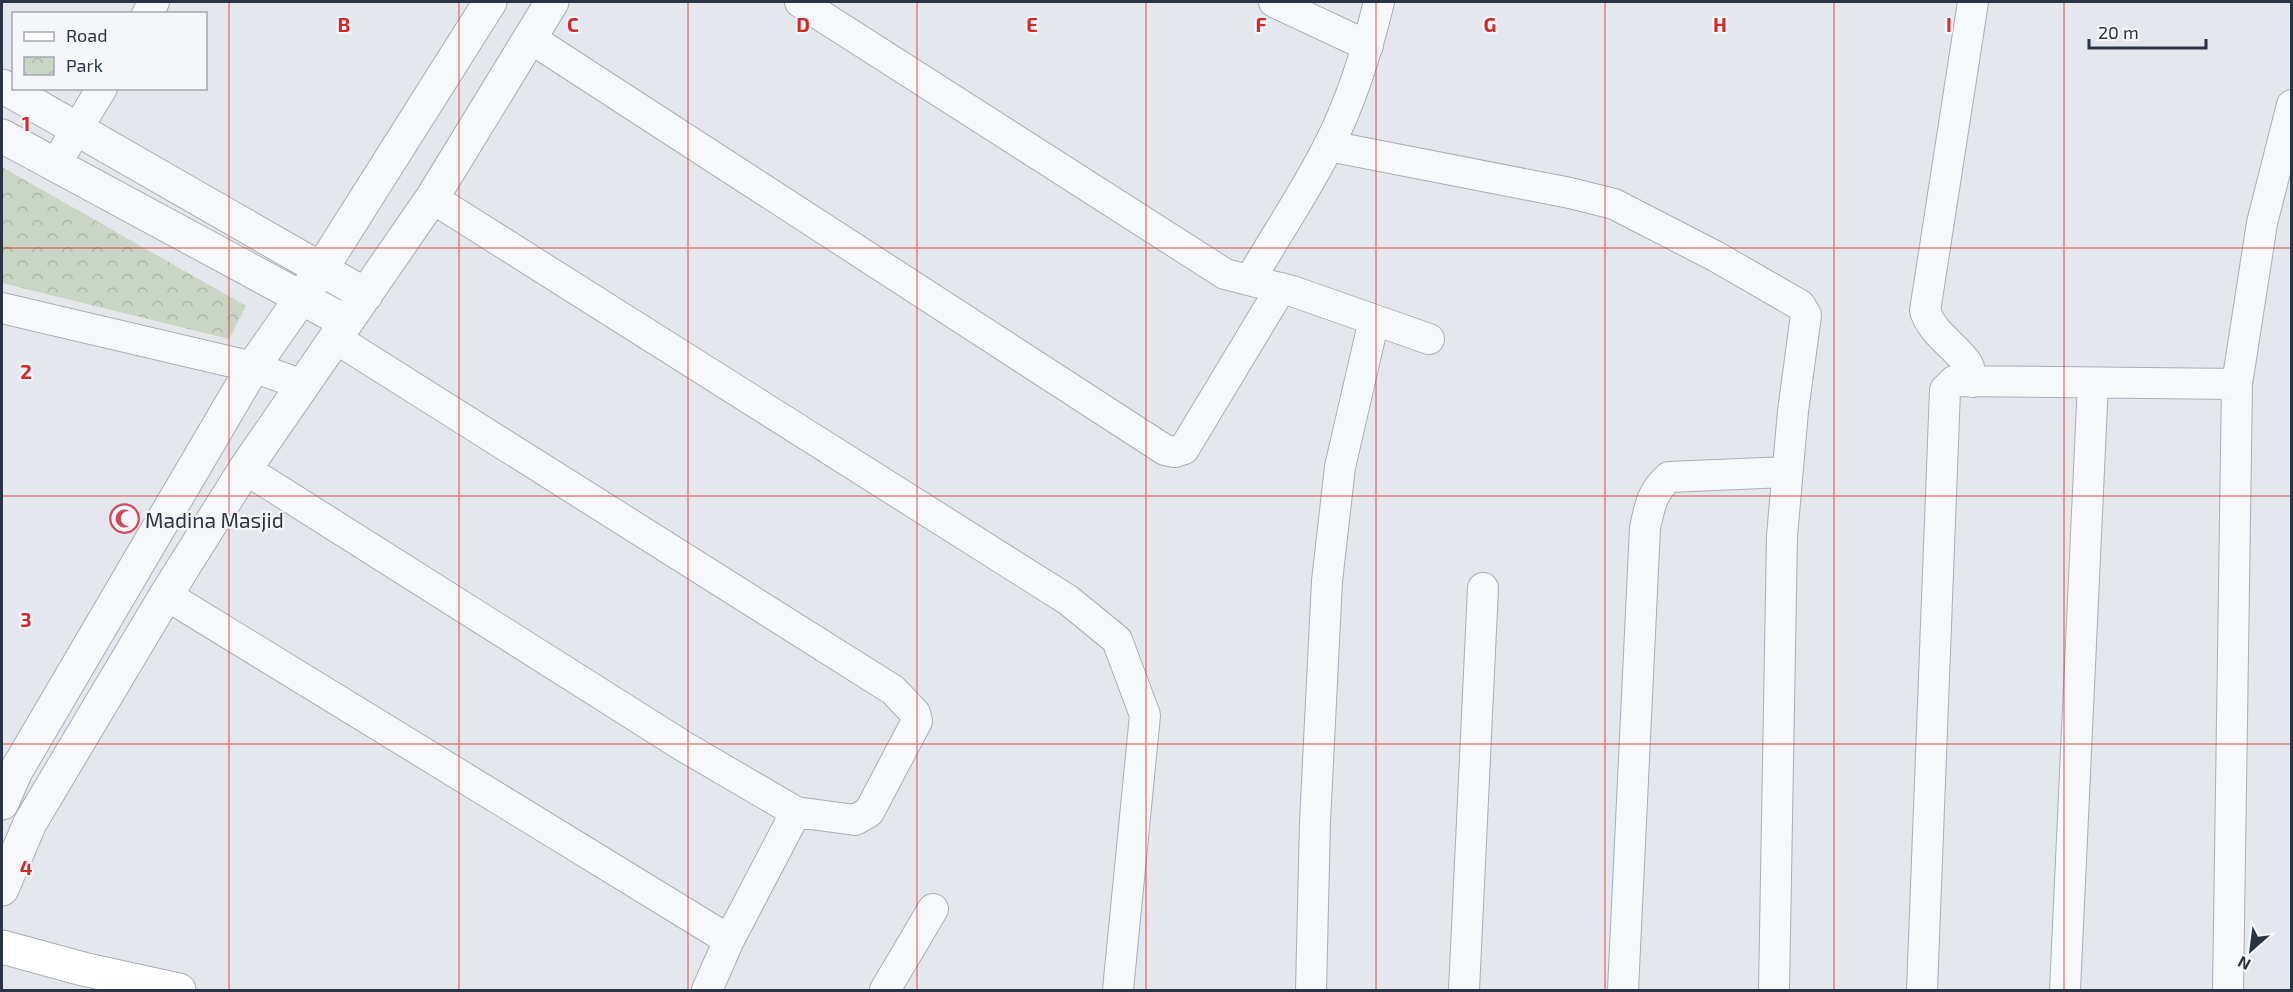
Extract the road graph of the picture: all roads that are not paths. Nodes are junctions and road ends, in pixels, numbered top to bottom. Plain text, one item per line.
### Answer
1 (490, 2) edge
2 (552, 2) edge
3 (800, 2) edge
4 (1274, 2) edge
5 (1379, 2) edge
6 (1973, 2) edge
7 (530, 38) junction
8 (1368, 46) junction
9 (2, 86) edge
10 (101, 90) edge
11 (2292, 105) edge
12 (78, 128) junction
13 (2, 136) edge
14 (1329, 146) junction
15 (55, 165) junction
16 (432, 198) junction
17 (322, 268) junction
18 (1250, 280) junction
19 (1281, 288) junction
20 (366, 295) junction
21 (300, 297) junction
22 (2, 308) edge
23 (1374, 320) junction
24 (340, 330) junction
25 (1428, 339) dead end
26 (253, 367) junction
27 (1973, 382) junction
28 (2093, 383) junction
29 (2237, 384) junction
30 (303, 385) junction
31 (245, 469) junction
32 (1787, 472) junction
33 (1483, 588) dead end
34 (166, 595) junction
35 (2, 803) edge
36 (796, 812) junction
37 (2, 889) edge
38 (933, 909) dead end
39 (729, 940) junction
40 (2, 947) edge
41 (179, 990) edge
42 (707, 990) edge
43 (885, 990) edge
44 (1118, 990) edge
45 (1311, 990) edge
46 (1464, 990) edge
47 (1623, 990) edge
48 (1774, 990) edge
49 (1922, 990) edge
50 (2065, 990) edge
51 (2228, 990) edge

1 - 17 street
2 - 7 street
3 - 18 street
4 - 8 street
5 - 8 street
6 - 27 street
7 - 16 street
7 - 19 street
8 - 14 street
9 - 12 street
10 - 12 street
11 - 29 street
12 - 15 street
12 - 17 street
13 - 15 street
14 - 18 street
14 - 32 street
15 - 21 street
16 - 20 street
16 - 44 street
17 - 20 street
17 - 21 street
18 - 19 street
19 - 23 street
20 - 24 street
21 - 24 street
21 - 26 street
22 - 26 street
23 - 25 street
23 - 45 street
24 - 30 street
24 - 36 street
26 - 30 street
26 - 35 street
27 - 28 street
27 - 49 street
28 - 29 street
28 - 50 street
29 - 51 street
30 - 31 street
31 - 34 street
31 - 36 street
32 - 47 street
32 - 48 street
33 - 46 street
34 - 37 street
34 - 39 street
36 - 39 street
38 - 43 street
39 - 42 street
40 - 41 main road

